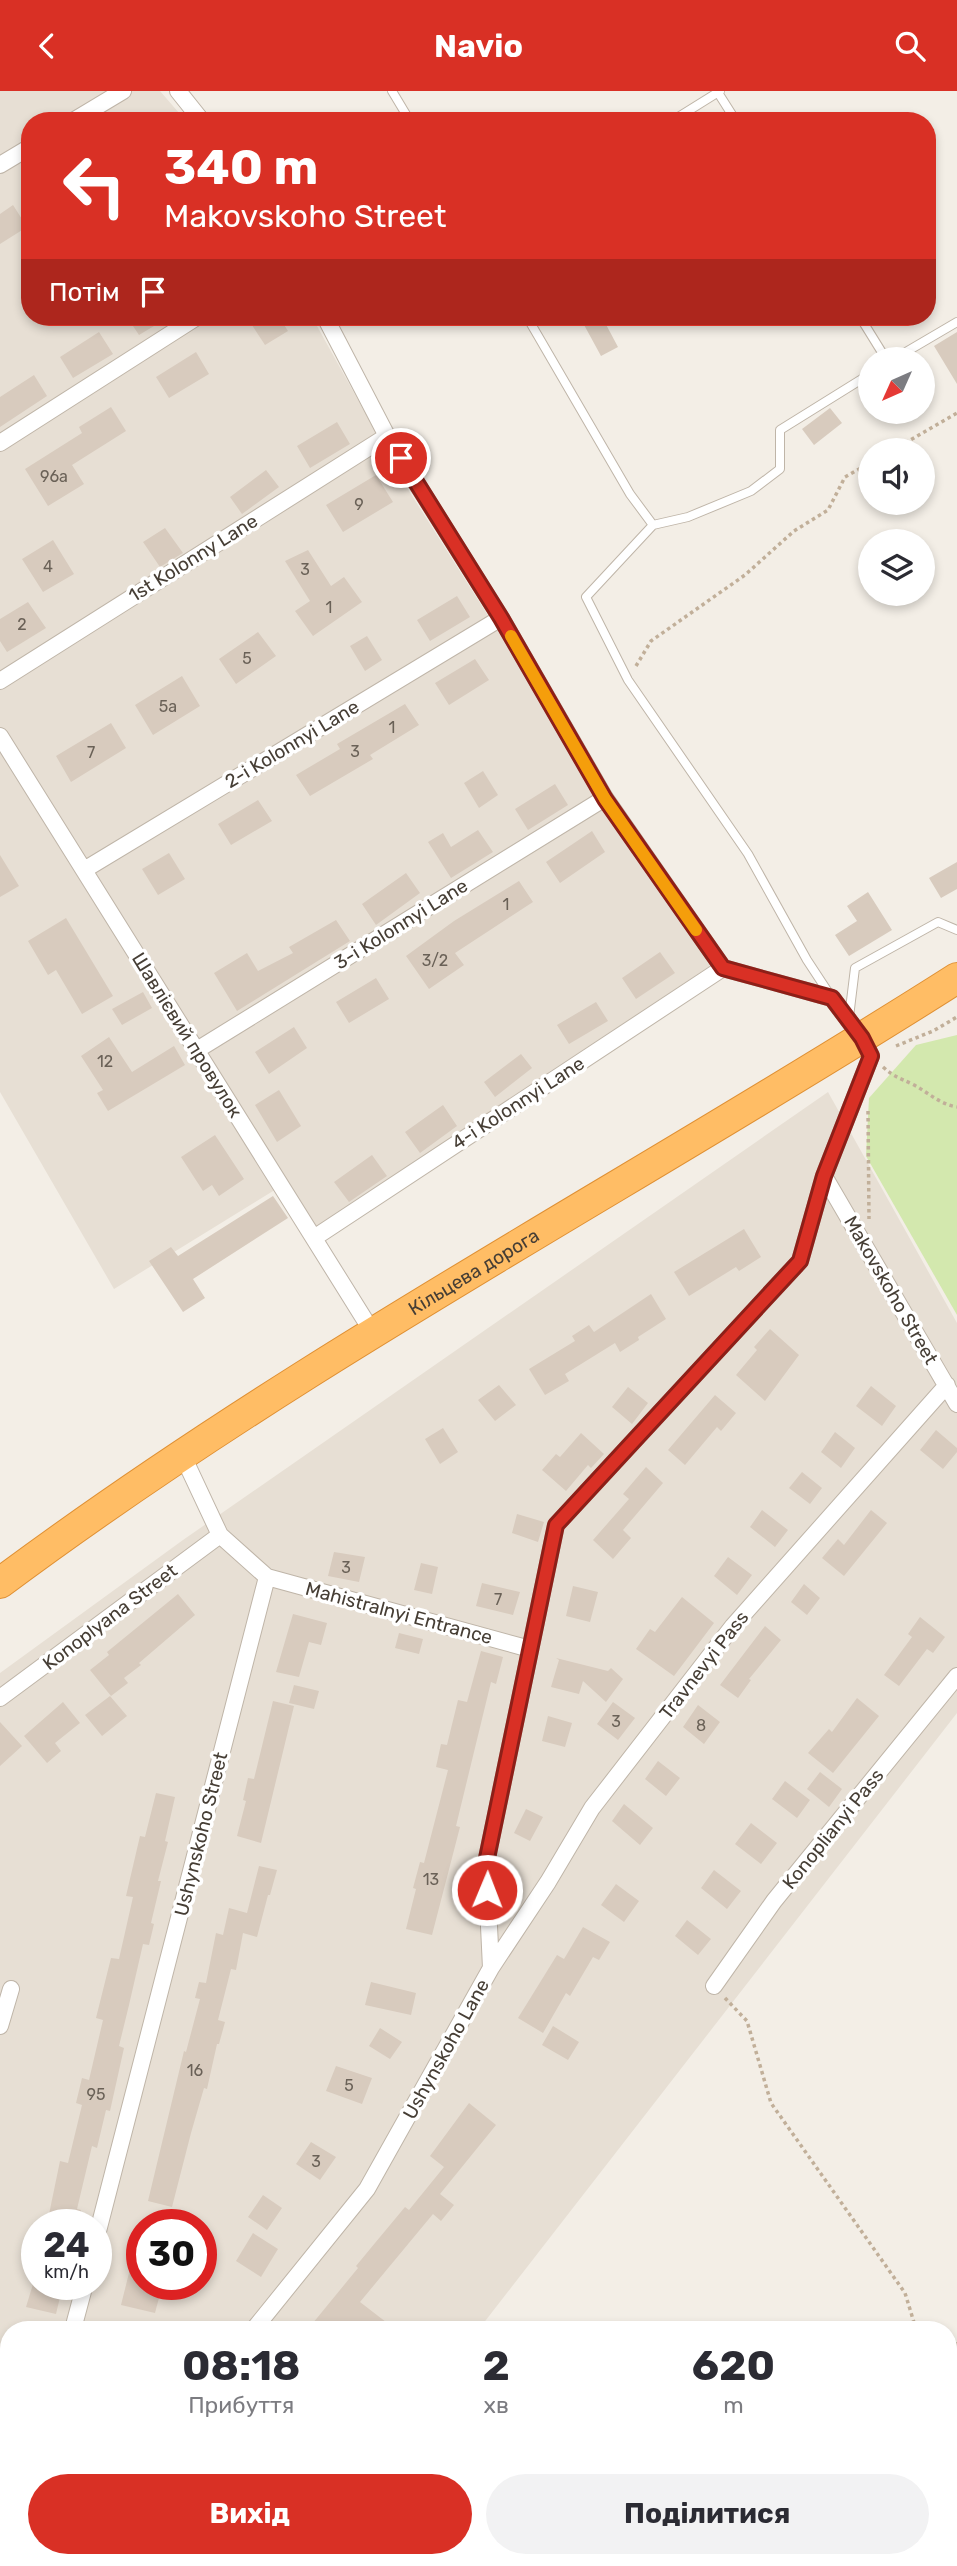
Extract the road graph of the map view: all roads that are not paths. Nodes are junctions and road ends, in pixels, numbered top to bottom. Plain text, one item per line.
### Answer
1 (123, 91) edge
2 (178, 91) edge
3 (392, 91) edge
4 (718, 92) edge
5 (88, 112) edge
6 (195, 112) edge
7 (405, 112) edge
8 (686, 112) edge
9 (730, 112) edge
10 (21, 152) edge
11 (0, 165) edge
12 (957, 322) edge
13 (183, 326) edge
14 (330, 326) edge
15 (532, 326) edge
16 (865, 326) edge
17 (878, 347) edge
18 (914, 347) edge
19 (858, 381) edge
20 (387, 436) junction
21 (0, 443) edge
22 (653, 525) junction
23 (501, 618) junction
24 (0, 681) edge
25 (0, 736) edge
26 (605, 799) junction
27 (84, 870) junction
28 (957, 930) edge
29 (723, 968) junction
30 (957, 978) edge
31 (832, 998) junction
32 (861, 1038) junction
33 (197, 1051) junction
34 (824, 1176) junction
35 (314, 1238) junction
36 (373, 1333) junction
37 (947, 1385) junction
38 (957, 1404) edge
39 (182, 1454) junction
40 (220, 1535) junction
41 (267, 1577) junction
42 (0, 1583) edge
43 (530, 1649) junction
44 (957, 1676) edge
45 (0, 1698) edge
46 (491, 1968) junction
47 (714, 1986) road end
48 (10, 1989) dead end
49 (0, 2026) edge
50 (104, 2209) edge
51 (81, 2300) edge
52 (75, 2321) edge
53 (260, 2321) edge

1 - 5 street
2 - 6 street
3 - 7 lane
4 - 8 lane
4 - 9 lane
10 - 11 street
12 - 18 lane
13 - 21 street
14 - 20 street
15 - 22 lane
16 - 17 lane
19 - 22 lane
20 - 23 street
20 - 24 street, 1st Kolonny Lane
22 - 31 lane
23 - 26 street
23 - 27 street, 2-i Kolonnyi Lane
25 - 27 street, Шавлієвий провулок
26 - 29 street
26 - 33 street, 3-i Kolonnyi Lane
27 - 33 street, Шавлієвий провулок
28 - 32 lane
29 - 31 street
29 - 35 street, 4-i Kolonnyi Lane
30 - 32 highway, Кільцева дорога
31 - 32 street
32 - 34 street, Ushynskoho Lane
32 - 36 highway, Кільцева дорога
33 - 35 street, Шавлієвий провулок
34 - 37 street, Makovskoho Street
34 - 43 street, Ushynskoho Lane
35 - 36 street, Шавлієвий провулок
36 - 39 highway, Кільцева дорога
37 - 38 street, Makovskoho Street
37 - 46 street, Travnevyi Pass
39 - 40 street
39 - 42 highway, Кільцева дорога
40 - 41 street
40 - 45 street, Konoplyana Street
41 - 43 street, Mahistralnyi Entrance
41 - 50 street, Ushynskoho Street
43 - 46 street, Ushynskoho Lane
44 - 47 street, Konoplianyi Pass
46 - 53 street, Ushynskoho Lane
48 - 49 street
51 - 52 street

